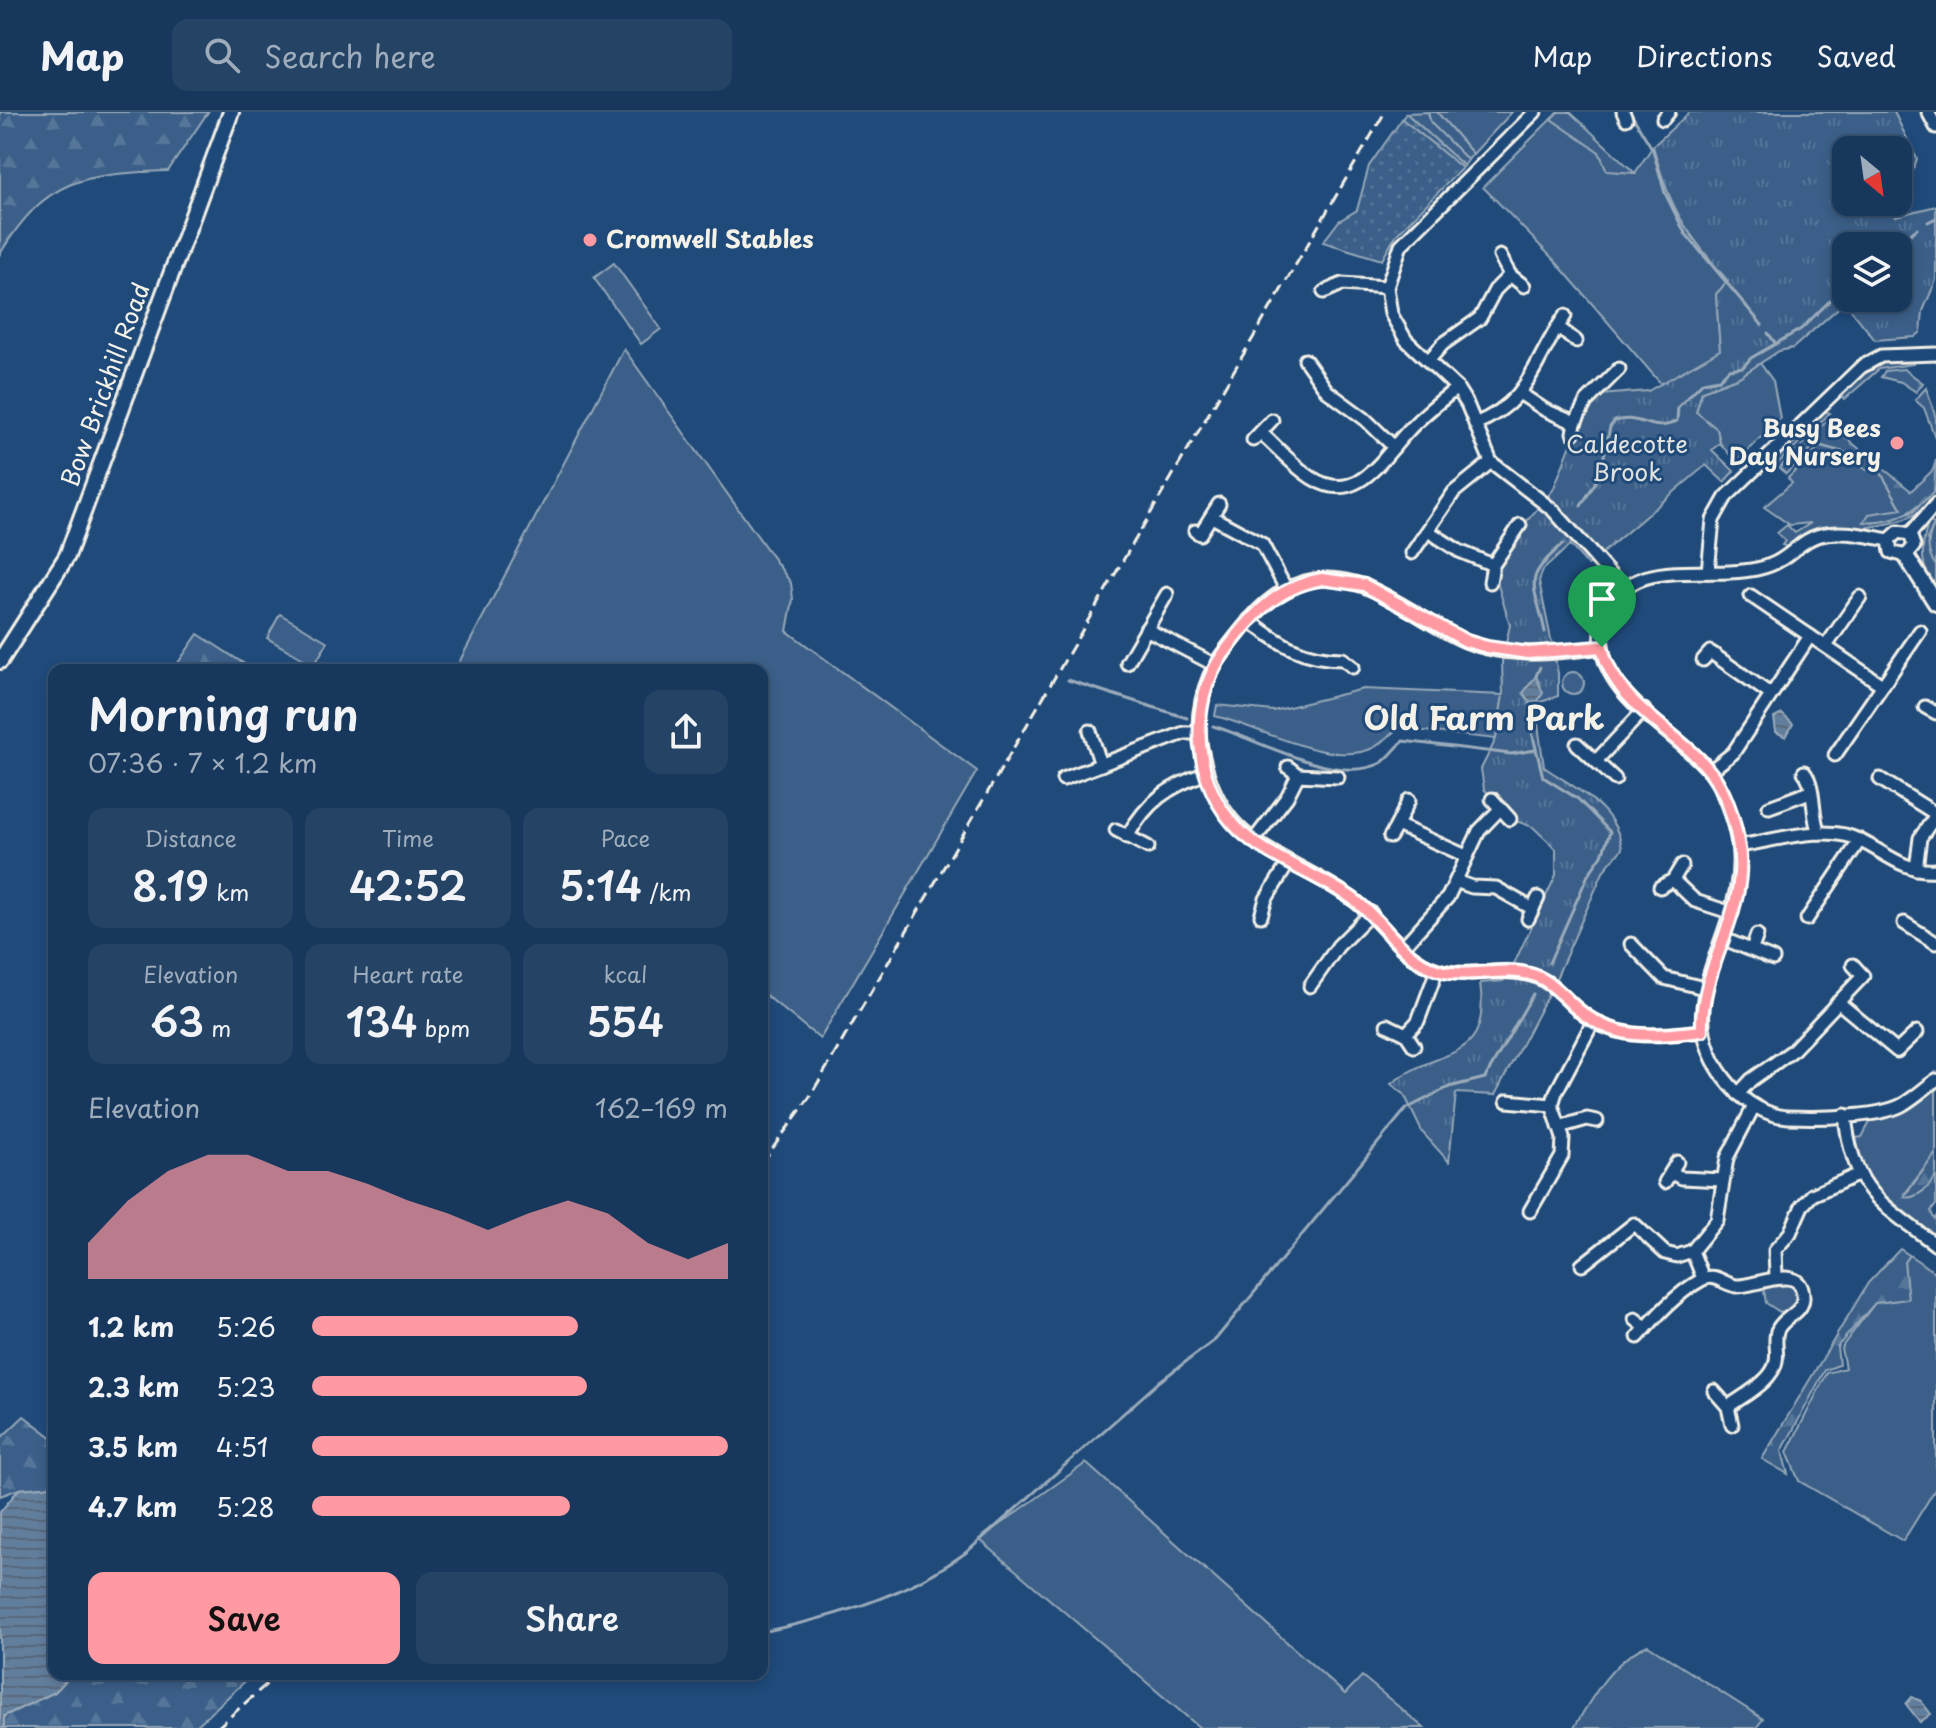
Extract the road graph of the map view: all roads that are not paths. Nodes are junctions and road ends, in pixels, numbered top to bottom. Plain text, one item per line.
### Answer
1 (231, 112) edge
2 (1535, 112) edge
3 (1928, 112) edge
4 (1936, 127) edge
5 (1500, 256) dead end
6 (1510, 275) junction
7 (1524, 286) dead end
8 (1387, 287) junction
9 (1324, 292) dead end
10 (1565, 316) dead end
11 (1558, 327) junction
12 (1576, 341) dead end
13 (1936, 354) edge
14 (1305, 360) dead end
15 (1429, 360) junction
16 (1619, 369) dead end
17 (1457, 388) junction
18 (1521, 394) junction
19 (1272, 420) dead end
20 (1475, 424) junction
21 (1394, 447) junction
22 (1491, 462) junction
23 (1219, 504) dead end
24 (1936, 504) edge
25 (1212, 517) junction
26 (1520, 525) dead end
27 (1195, 531) dead end
28 (1428, 531) junction
29 (1910, 534) junction
30 (1889, 540) junction
31 (1412, 553) dead end
32 (1906, 556) junction
33 (1493, 565) junction
34 (1708, 572) junction
35 (1490, 582) dead end
36 (1286, 589) junction
37 (1623, 589) junction
38 (1167, 594) dead end
39 (1751, 596) dead end
40 (1860, 597) dead end
41 (1936, 603) edge
42 (1249, 620) junction
43 (1146, 629) junction
44 (1920, 631) dead end
45 (1810, 636) junction
46 (1826, 646) junction
47 (1602, 647) junction
48 (1324, 659) junction
49 (1703, 660) dead end
50 (0, 661) edge
51 (1127, 663) dead end
52 (1215, 665) junction
53 (1353, 667) dead end
54 (1323, 673) dead end
55 (1882, 685) junction
56 (1770, 694) junction
57 (1644, 710) junction
58 (1090, 731) dead end
59 (1198, 733) junction
60 (1577, 744) dead end
61 (1835, 755) dead end
62 (1596, 761) junction
63 (1101, 765) junction
64 (1288, 767) dead end
65 (1710, 771) junction
66 (1804, 772) dead end
67 (1206, 773) junction
68 (1298, 775) junction
69 (1338, 777) dead end
70 (1063, 779) dead end
71 (1615, 779) dead end
72 (1880, 779) dead end
73 (1810, 792) junction
74 (1492, 799) dead end
75 (1409, 800) dead end
76 (1769, 807) dead end
77 (1500, 809) junction
78 (1936, 814) edge
79 (1510, 819) dead end
80 (1397, 825) junction
81 (1819, 833) junction
82 (1390, 837) dead end
83 (1860, 840) junction
84 (1253, 841) junction
85 (1739, 846) junction
86 (1148, 847) dead end
87 (1466, 856) junction
88 (1289, 862) junction
89 (1682, 865) dead end
90 (1916, 869) junction
91 (1936, 870) edge
92 (1673, 880) junction
93 (1458, 882) junction
94 (1660, 887) dead end
95 (1533, 909) dead end
96 (1371, 913) junction
97 (1732, 913) junction
98 (1261, 916) dead end
99 (1807, 919) dead end
100 (1904, 923) dead end
101 (1757, 935) dead end
102 (1724, 939) junction
103 (1936, 943) edge
104 (1631, 944) dead end
105 (1651, 946) dead end
106 (1402, 948) junction
107 (1752, 949) junction
108 (1641, 954) junction
109 (1773, 959) dead end
110 (1853, 965) dead end
111 (1437, 970) junction
112 (1321, 972) junction
113 (1331, 984) dead end
114 (1310, 986) dead end
115 (1704, 988) junction
116 (1838, 1002) junction
117 (1593, 1022) junction
118 (1387, 1025) dead end
119 (1702, 1031) junction
120 (1917, 1032) dead end
121 (1406, 1034) junction
122 (1414, 1046) dead end
123 (1936, 1080) edge
124 (1738, 1094) junction
125 (1507, 1101) dead end
126 (1552, 1105) junction
127 (1754, 1106) junction
128 (1845, 1115) junction
129 (1597, 1121) dead end
130 (1559, 1127) junction
131 (1672, 1172) dead end
132 (1857, 1175) junction
133 (1723, 1180) junction
134 (1524, 1194) dead end
135 (1936, 1245) edge
136 (1692, 1251) junction
137 (1582, 1265) dead end
138 (1776, 1276) junction
139 (1703, 1278) junction
140 (1635, 1319) dead end
141 (1646, 1328) junction
142 (1638, 1337) dead end
143 (1714, 1391) dead end
144 (1728, 1407) junction
145 (1732, 1425) dead end

1 - 50 street, Bow Brickhill Road
2 - 8 street
3 - 4 street
5 - 6 street
6 - 7 street
6 - 15 street
8 - 9 street
8 - 15 street
10 - 11 street
11 - 12 street
11 - 18 street
13 - 34 street
14 - 21 street
15 - 17 street
16 - 18 street
17 - 20 street
17 - 21 street
18 - 20 street
19 - 21 street
20 - 22 street
22 - 28 street
22 - 37 street
23 - 25 street
24 - 29 street
25 - 27 street
25 - 36 street
26 - 33 street
28 - 31 street
28 - 33 street
29 - 30 street
29 - 32 street
30 - 32 street
30 - 34 street
32 - 41 street
33 - 35 street
34 - 37 street
36 - 42 street
36 - 47 street
37 - 47 street
38 - 43 street
39 - 45 street
40 - 46 street
42 - 48 street
42 - 52 street
43 - 51 street
43 - 52 street
44 - 55 street
45 - 46 street
45 - 56 street
46 - 55 street
47 - 57 street
48 - 53 street
48 - 54 street
49 - 56 street
52 - 59 street
55 - 61 street
56 - 65 street
57 - 62 street
57 - 65 street
58 - 63 street
59 - 63 street
59 - 67 street
60 - 62 street
62 - 71 street
63 - 70 street
64 - 68 street
65 - 85 street
66 - 73 street
67 - 84 street
67 - 86 street
68 - 69 street
68 - 84 street
72 - 78 street
73 - 76 street
73 - 81 street
74 - 77 street
75 - 80 street
77 - 79 street
77 - 87 street
78 - 90 street
80 - 82 street
80 - 87 street
81 - 83 street
81 - 85 street
83 - 90 street
83 - 99 street
84 - 88 street
85 - 97 street
87 - 93 street
88 - 96 street
88 - 98 street
89 - 92 street
90 - 91 street
92 - 94 street
92 - 97 street
93 - 95 street
93 - 106 street
96 - 106 street
96 - 112 street
97 - 102 street
100 - 103 street
101 - 107 street
102 - 107 street
102 - 115 street
104 - 108 street
105 - 108 street
106 - 111 street
107 - 109 street
108 - 115 street
110 - 116 street
111 - 117 street
111 - 121 street
112 - 113 street
112 - 114 street
115 - 119 street
116 - 120 street
116 - 124 street
117 - 119 street
117 - 126 street
118 - 121 street
119 - 124 street
121 - 122 street
123 - 128 street
124 - 127 street
125 - 126 street
126 - 130 street
127 - 128 street
127 - 133 street
128 - 132 street
129 - 130 street
130 - 134 street
131 - 133 street
132 - 135 street
132 - 138 street
133 - 136 street
136 - 137 street
136 - 139 street
138 - 139 street
138 - 144 street
139 - 141 street
140 - 141 street
141 - 142 street
143 - 144 street
144 - 145 street

